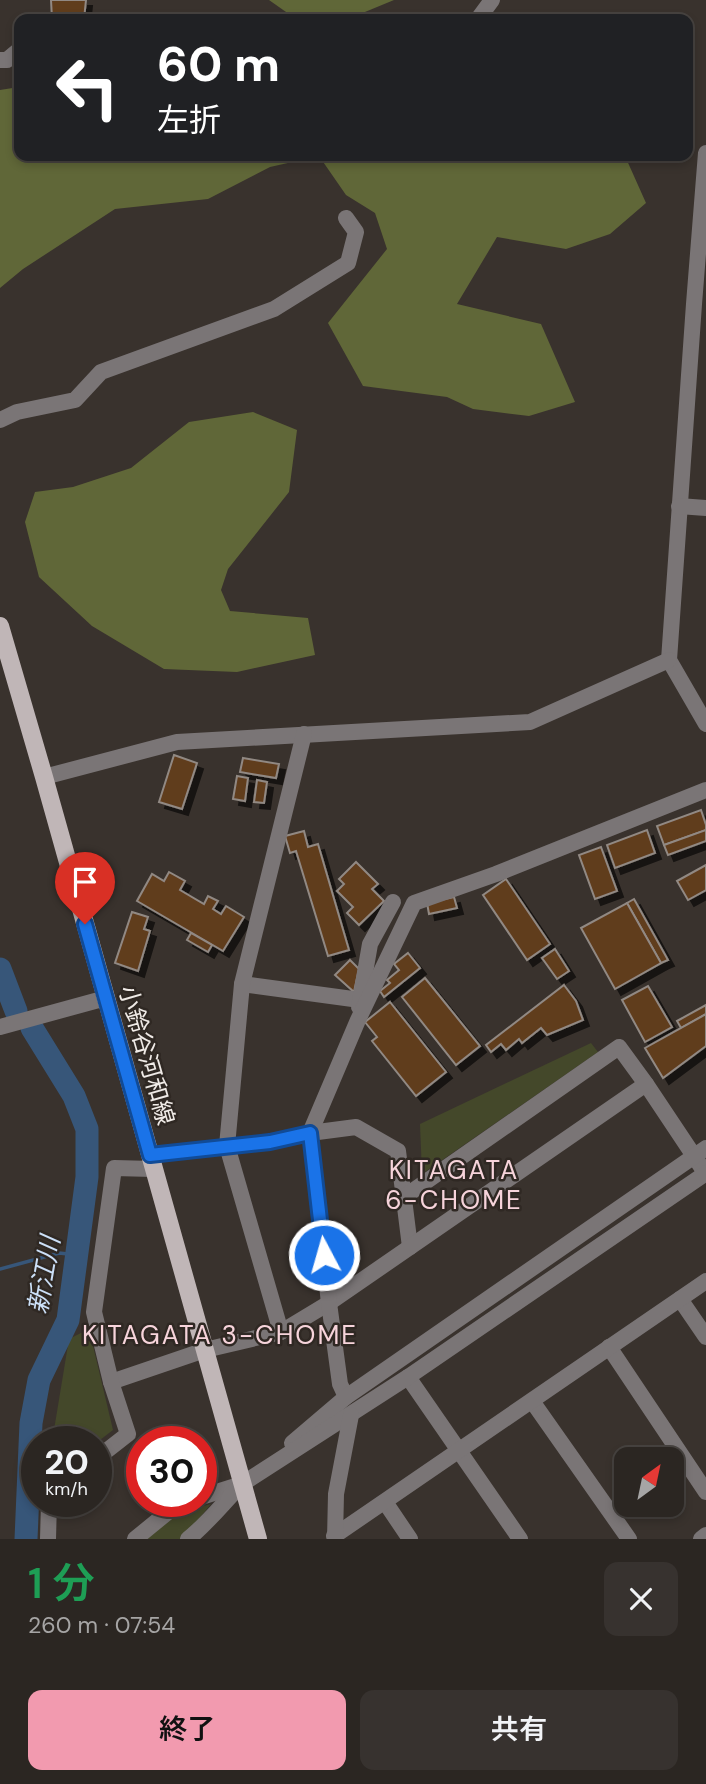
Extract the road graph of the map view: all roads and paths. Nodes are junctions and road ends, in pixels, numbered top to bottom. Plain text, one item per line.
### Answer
1 (706, 153) edge
2 (346, 218) dead end
3 (700, 304) edge
4 (0, 420) edge
5 (679, 506) junction
6 (706, 509) edge
7 (0, 626) edge
8 (669, 660) junction
9 (706, 723) edge
10 (304, 734) junction
11 (44, 777) junction
12 (706, 790) edge
13 (393, 902) dead end
14 (242, 984) junction
15 (106, 998) junction
16 (360, 1000) junction
17 (358, 1020) junction
18 (0, 1027) edge
19 (646, 1084) junction
20 (310, 1133) junction
21 (227, 1146) junction
22 (701, 1152) edge
23 (151, 1162) junction
24 (706, 1173) edge
25 (404, 1197) junction
26 (410, 1247) junction
27 (706, 1281) edge
28 (680, 1299) junction
29 (329, 1303) junction
30 (281, 1332) junction
31 (706, 1337) edge
32 (609, 1348) junction
33 (205, 1350) junction
34 (408, 1377) junction
35 (111, 1382) junction
36 (346, 1397) junction
37 (532, 1401) junction
38 (351, 1415) junction
39 (112, 1446) edge
40 (460, 1450) junction
41 (242, 1484) junction
42 (217, 1492) edge
43 (706, 1492) edge
44 (385, 1502) junction
45 (49, 1517) edge
46 (162, 1517) edge
47 (706, 1535) edge
48 (334, 1538) edge
49 (48, 1539) edge
50 (135, 1539) edge
51 (188, 1539) edge
52 (258, 1539) edge
53 (410, 1539) edge
54 (520, 1539) edge
55 (629, 1539) edge
56 (701, 1539) edge

1 - 3 street
2 - 4 street
3 - 5 street
5 - 6 street
5 - 8 street
7 - 11 main road, 小鈴谷河和線
8 - 9 street
8 - 10 street
10 - 11 street
10 - 14 street
11 - 15 main road, 小鈴谷河和線
12 - 17 street
13 - 16 street
14 - 16 street
14 - 21 street
15 - 18 street
15 - 23 main road, 小鈴谷河和線
16 - 17 street
17 - 20 street
19 - 22 street
19 - 25 street
19 - 26 street
20 - 21 street
20 - 25 street
20 - 29 street
21 - 23 street
21 - 30 street
22 - 24 street
22 - 36 street
23 - 33 main road, 小鈴谷河和線
23 - 35 street
24 - 34 street
25 - 26 street
26 - 29 street
27 - 28 street
28 - 31 street
28 - 32 street
29 - 30 street
29 - 36 street
30 - 33 street
32 - 37 street
32 - 43 street
33 - 35 street
33 - 41 main road, 小鈴谷河和線
34 - 38 street
34 - 40 street
35 - 39 street
36 - 41 street
37 - 40 street
37 - 55 street
38 - 41 street
38 - 48 street
40 - 44 street
40 - 54 street
41 - 42 street
41 - 51 street
41 - 52 main road, 小鈴谷河和線
44 - 48 street
44 - 53 street
45 - 49 street
46 - 50 street
47 - 56 street

